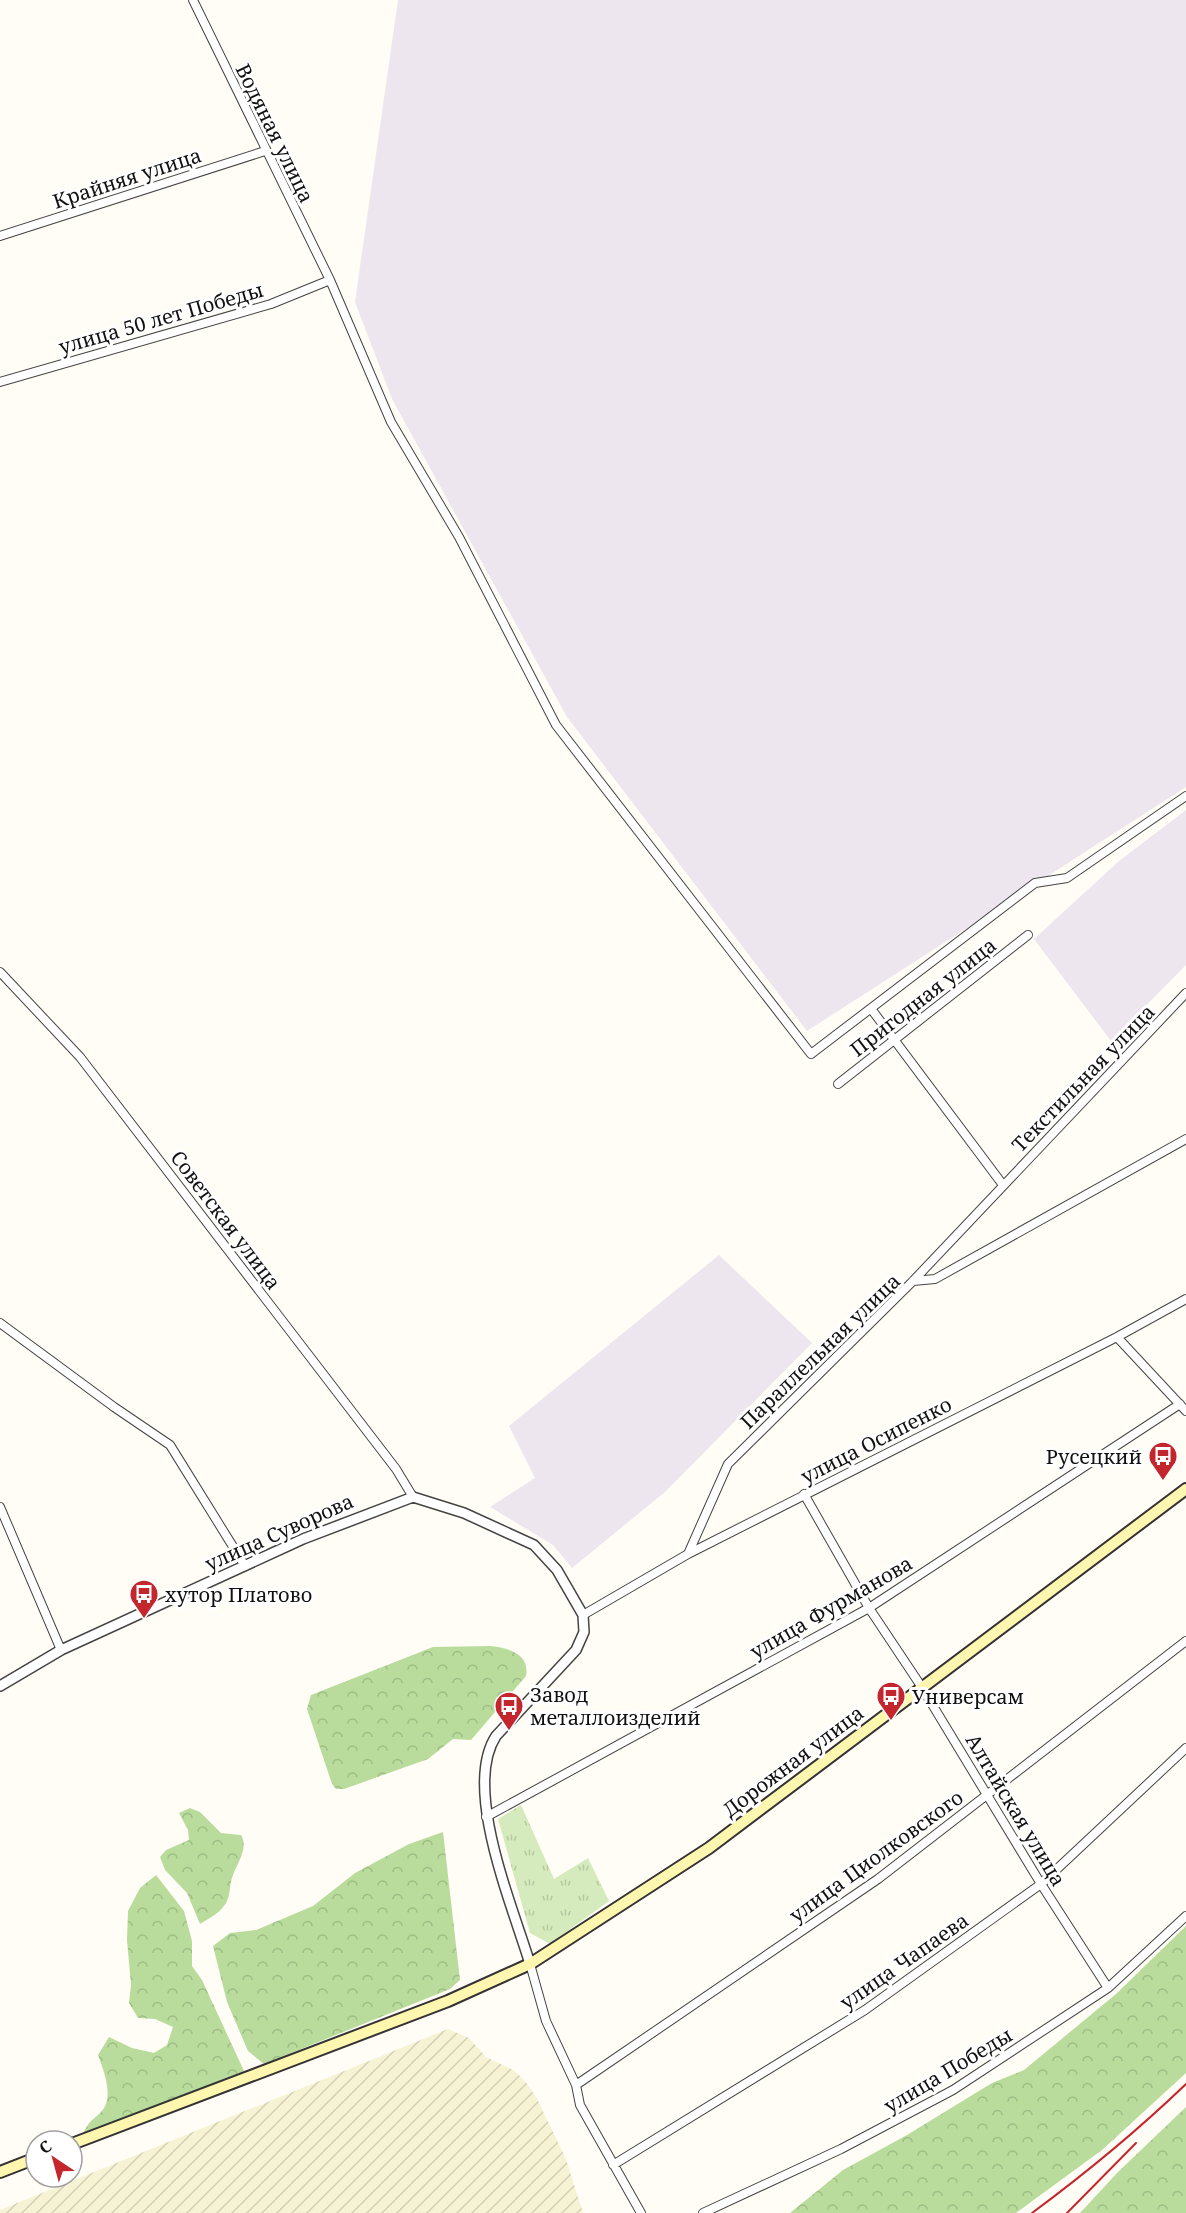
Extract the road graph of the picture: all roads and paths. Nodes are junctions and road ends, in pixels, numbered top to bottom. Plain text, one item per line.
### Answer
1 (193, 0) edge
2 (265, 151) junction
3 (0, 236) edge
4 (330, 280) junction
5 (0, 382) edge
6 (1186, 796) edge
7 (1028, 935) dead end
8 (0, 972) edge
9 (1186, 993) edge
10 (872, 1010) junction
11 (894, 1041) junction
12 (838, 1084) dead end
13 (1186, 1139) edge
14 (1003, 1185) junction
15 (913, 1281) junction
16 (1186, 1299) edge
17 (0, 1323) edge
18 (1117, 1336) junction
19 (1183, 1407) edge
20 (1186, 1489) edge
21 (804, 1494) junction
22 (414, 1497) junction
23 (0, 1508) edge
24 (688, 1554) junction
25 (245, 1566) junction
26 (869, 1608) junction
27 (583, 1615) junction
28 (1186, 1641) edge
29 (61, 1650) junction
30 (0, 1686) edge
31 (921, 1686) junction
32 (1186, 1748) edge
33 (988, 1794) junction
34 (486, 1817) junction
35 (1041, 1884) junction
36 (1186, 1916) edge
37 (530, 1964) junction
38 (1108, 1988) junction
39 (576, 2085) junction
40 (84, 2139) edge
41 (24, 2163) edge
42 (613, 2164) junction
43 (0, 2172) edge
44 (641, 2213) edge
45 (703, 2213) edge

1 - 2 street, Водяная улица
2 - 3 street, Крайняя улица
2 - 4 street, Водяная улица
4 - 5 street, улица 50 лет Победы
4 - 10 street, Водяная улица
6 - 10 street
7 - 11 street, Пригодная улица
8 - 22 street, Советская улица
9 - 14 street, Текстильная улица
10 - 11 street
11 - 12 street, Пригодная улица
11 - 14 street
13 - 15 street, Параллельная улица
14 - 15 street, Текстильная улица
15 - 24 street, Параллельная улица
16 - 18 street, улица Осипенко
17 - 25 street
18 - 19 street
18 - 21 street, улица Осипенко
19 - 26 street, улица Фурманова
20 - 31 main road, Дорожная улица
21 - 24 street, улица Осипенко
21 - 26 street, Алтайская улица
22 - 25 street, улица Суворова
22 - 27 street
23 - 29 street
24 - 27 street, улица Осипенко
25 - 29 street, улица Суворова
26 - 31 street, Алтайская улица
26 - 34 street, улица Фурманова
27 - 34 street
28 - 33 street, улица Циолковского
29 - 30 street, улица Суворова
31 - 33 street, Алтайская улица
31 - 37 main road, Дорожная улица
32 - 35 street, улица Чапаева
33 - 35 street, Алтайская улица
33 - 39 street, улица Циолковского
34 - 37 street
35 - 38 street, Алтайская улица
35 - 42 street, улица Чапаева
36 - 38 street, улица Победы
37 - 39 street
37 - 40 main road, Дорожная улица
38 - 45 street, улица Победы
39 - 42 street
41 - 43 main road
42 - 44 street

